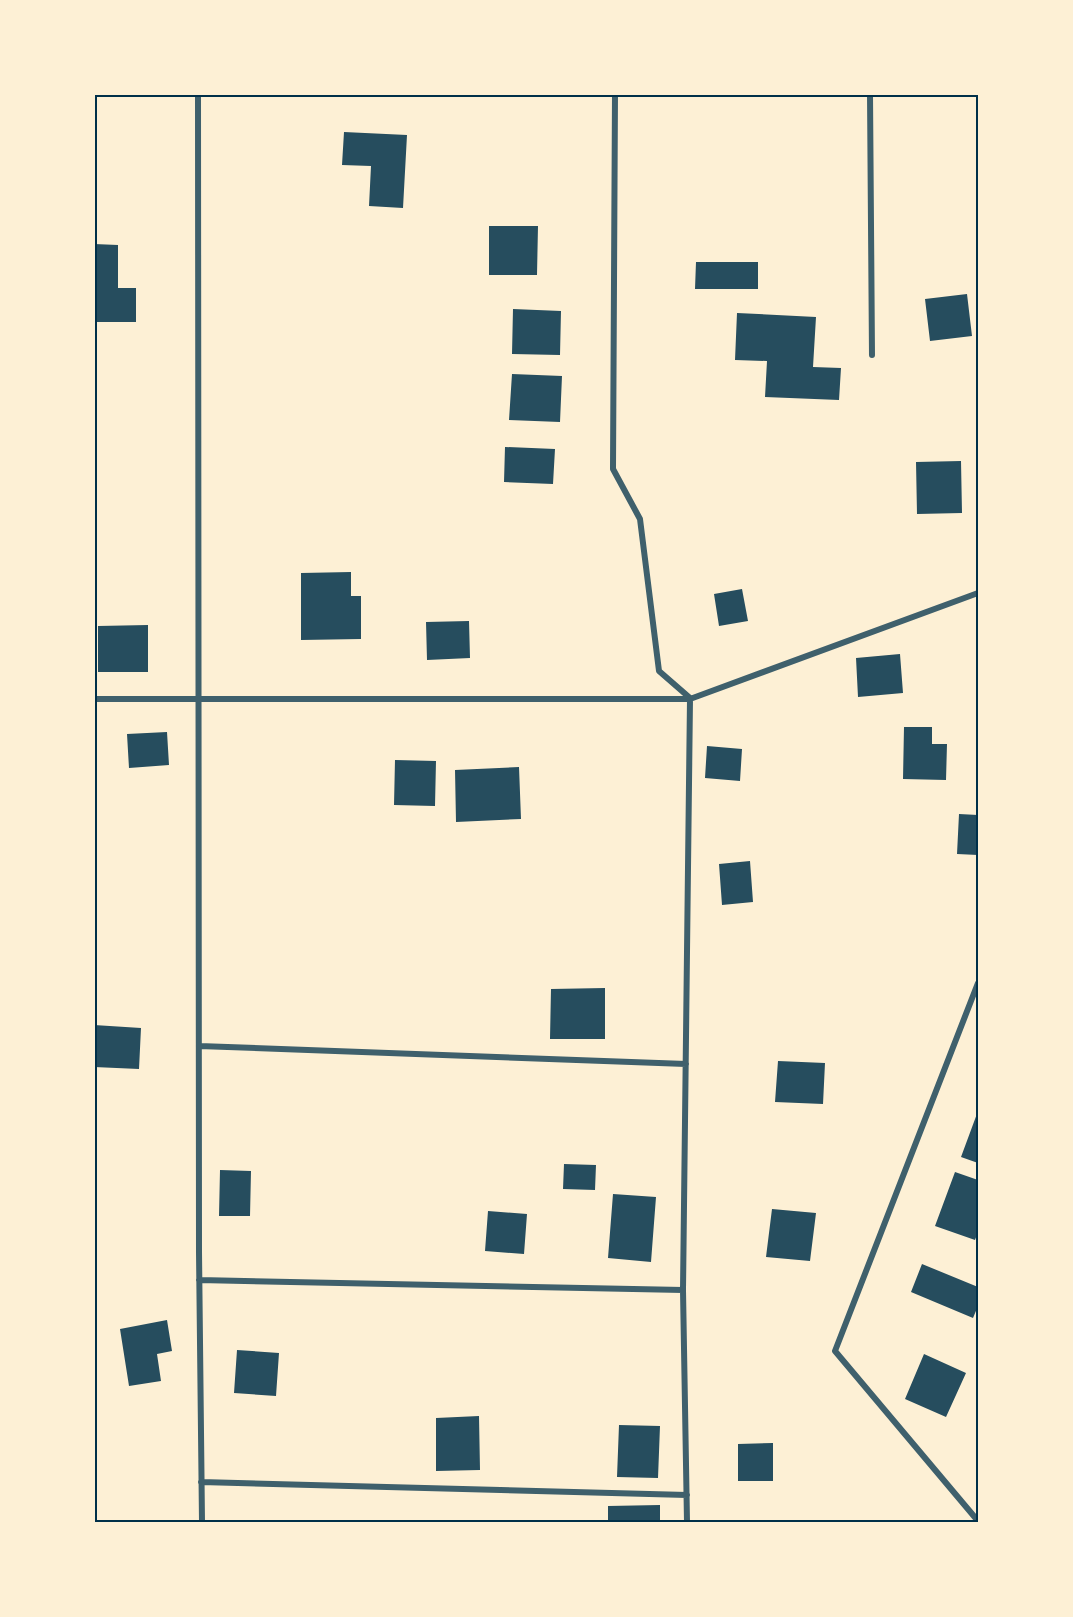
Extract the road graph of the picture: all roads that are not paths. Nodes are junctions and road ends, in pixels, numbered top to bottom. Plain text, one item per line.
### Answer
1 (198, 94) edge
2 (615, 94) edge
3 (870, 94) edge
4 (872, 355) dead end
5 (978, 593) edge
6 (94, 699) edge
7 (198, 699) junction
8 (690, 699) junction
9 (978, 983) edge
10 (199, 1046) junction
11 (686, 1064) junction
12 (199, 1280) junction
13 (683, 1290) junction
14 (201, 1482) junction
15 (687, 1495) junction
16 (978, 1521) edge
17 (202, 1522) edge
18 (687, 1522) edge

1 - 7 street
2 - 8 street
3 - 4 street
5 - 8 street
6 - 7 street
7 - 8 street
7 - 10 street
8 - 11 street
9 - 16 street
10 - 11 street
10 - 12 street
11 - 13 street
12 - 13 street
12 - 14 street
13 - 15 street
14 - 15 street
14 - 17 street
15 - 18 street

